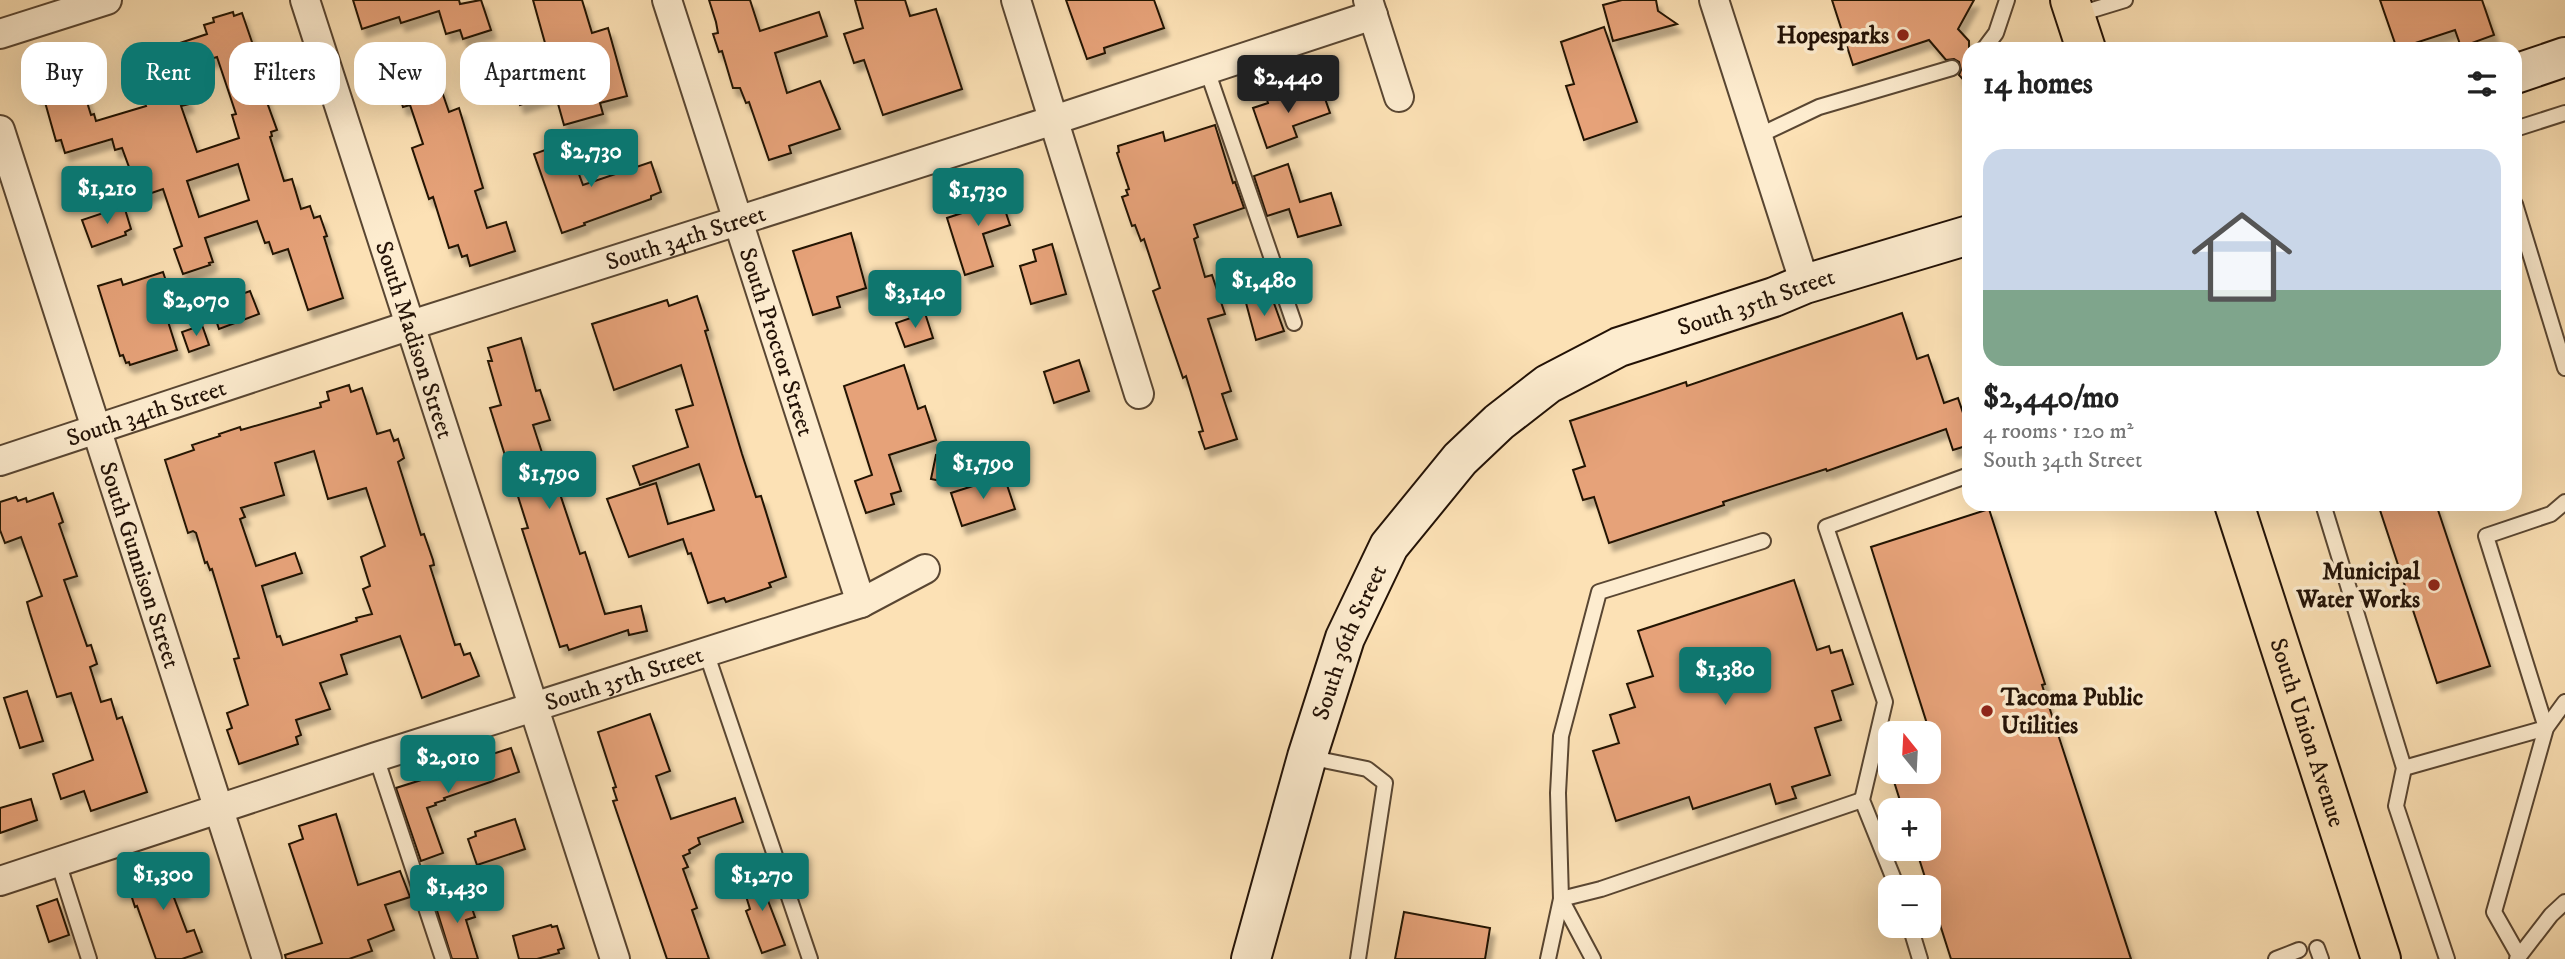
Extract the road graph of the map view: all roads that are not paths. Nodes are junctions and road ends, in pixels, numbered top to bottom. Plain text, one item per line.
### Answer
1 (107, 0) edge
2 (305, 0) edge
3 (667, 0) edge
4 (1016, 0) edge
5 (1714, 0) edge
6 (2007, 0) edge
7 (2125, 0) edge
8 (1371, 8) edge
9 (2077, 21) edge
10 (0, 34) edge
11 (1989, 42) edge
12 (2565, 57) edge
13 (1952, 68) dead end
14 (1207, 70) junction
15 (2522, 72) edge
16 (1399, 97) dead end
17 (2565, 113) edge
18 (1054, 120) junction
19 (2522, 127) edge
20 (0, 130) edge
21 (1758, 136) junction
22 (738, 222) junction
23 (2522, 227) edge
24 (1962, 237) edge
25 (1805, 285) junction
26 (1294, 323) dead end
27 (411, 325) junction
28 (2565, 368) edge
29 (1548, 384) joint
30 (1139, 394) dead end
31 (96, 431) junction
32 (0, 461) edge
33 (1962, 478) edge
34 (2565, 502) edge
35 (2236, 511) edge
36 (2325, 511) edge
37 (1763, 541) dead end
38 (925, 569) dead end
39 (861, 603) junction
40 (706, 652) junction
41 (2565, 702) edge
42 (534, 708) junction
43 (2546, 728) junction
44 (376, 757) junction
45 (1307, 757) junction
46 (2404, 768) junction
47 (1862, 800) junction
48 (218, 809) junction
49 (58, 862) junction
50 (1892, 875) edge
51 (0, 881) edge
52 (1561, 899) junction
53 (2565, 902) edge
54 (1914, 938) edge
55 (2299, 950) dead end
56 (2518, 958) edge
57 (89, 959) edge
58 (267, 959) edge
59 (443, 959) edge
60 (615, 959) edge
61 (810, 959) edge
62 (1251, 959) edge
63 (1358, 959) edge
64 (1548, 959) edge
65 (1593, 959) edge
66 (1920, 959) edge
67 (2276, 959) edge
68 (2381, 959) edge
69 (2447, 959) edge

1 - 10 street
2 - 27 street, South Madison Street
3 - 22 street, South Proctor Street
4 - 18 street
5 - 21 street
6 - 11 lane
7 - 9 lane
8 - 14 street, South 34th Street
8 - 16 street
12 - 15 street
13 - 21 lane
14 - 18 street, South 34th Street
14 - 26 lane
17 - 19 lane
18 - 22 street, South 34th Street
18 - 30 street
20 - 31 street, South Gunnison Street
21 - 25 street
22 - 27 street, South 34th Street
22 - 39 street, South Proctor Street
23 - 28 lane
24 - 25 street, South 35th Street
25 - 29 street, South 35th Street
27 - 31 street, South 34th Street
27 - 42 street, South Madison Street
29 - 45 street, South 36th Street
31 - 32 street, South 34th Street
31 - 48 street, South Gunnison Street
33 - 47 lane
34 - 43 lane
35 - 68 main road, South Union Avenue
36 - 46 lane
37 - 52 lane
38 - 39 street, South 35th Street
39 - 40 street, South 35th Street
40 - 42 street, South 35th Street
40 - 61 lane
41 - 43 lane
42 - 44 street, South 35th Street
42 - 60 street, South Madison Street
43 - 46 lane
43 - 56 lane
44 - 48 street, South 35th Street
44 - 59 lane
45 - 62 street, South 36th Street
45 - 63 lane
46 - 69 lane
47 - 50 lane
47 - 52 lane
48 - 49 street, South 35th Street
48 - 58 street, South Gunnison Street
49 - 51 street, South 35th Street
49 - 57 lane
52 - 64 lane
52 - 65 lane
53 - 56 lane
54 - 66 lane
55 - 67 lane

